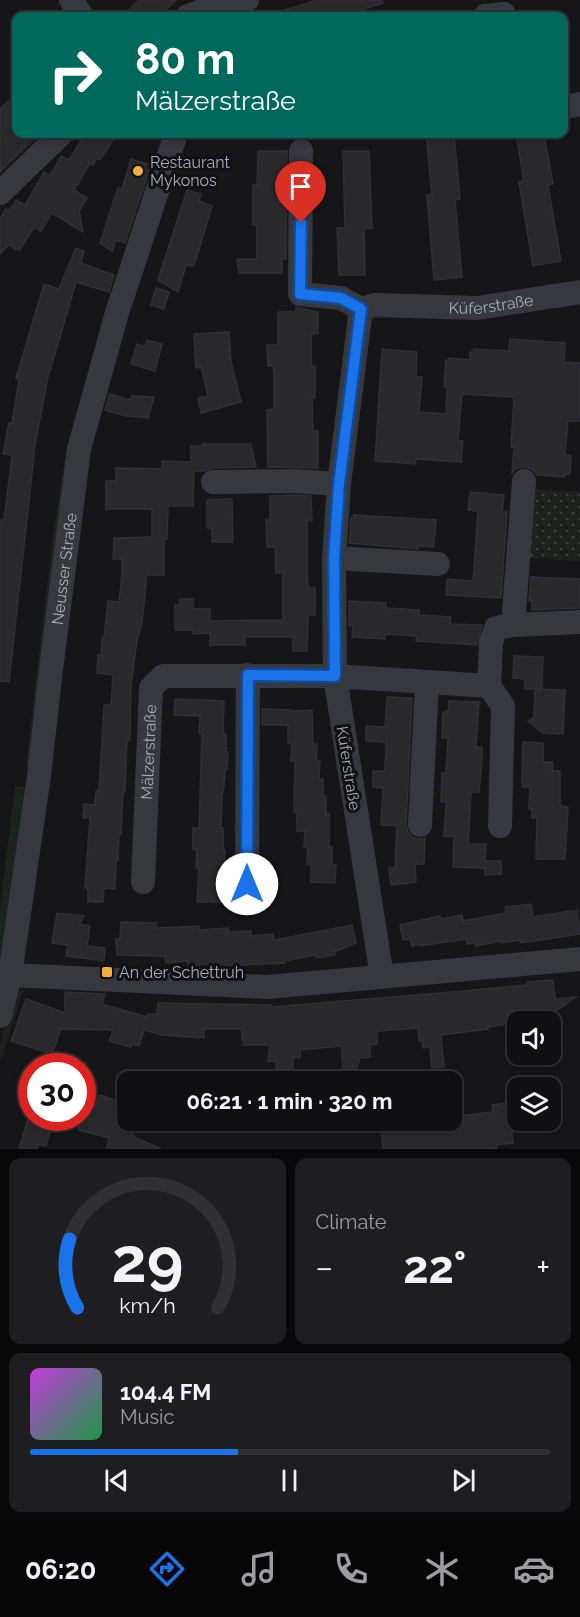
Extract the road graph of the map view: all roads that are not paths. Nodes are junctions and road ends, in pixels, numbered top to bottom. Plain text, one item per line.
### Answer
1 (247, 0) edge
2 (216, 7) edge
3 (200, 12) edge
4 (57, 138) edge
5 (175, 138) edge
6 (301, 152) dead end
7 (0, 193) edge
8 (580, 292) edge
9 (361, 309) junction
10 (524, 481) dead end
11 (213, 482) dead end
12 (339, 484) junction
13 (334, 558) junction
14 (438, 564) dead end
15 (580, 622) edge
16 (513, 625) junction
17 (248, 675) junction
18 (335, 676) junction
19 (427, 682) junction
20 (489, 686) junction
21 (420, 825) dead end
22 (500, 826) dead end
23 (143, 882) dead end
24 (247, 884) dead end
25 (580, 959) edge
26 (10, 975) junction
27 (382, 977) junction
28 (0, 1016) edge

1 - 2 street
2 - 3 street
4 - 7 street
5 - 26 street, Neusser Straße
6 - 9 street
8 - 9 street, Küferstraße
9 - 12 street, Küferstraße
10 - 16 street
11 - 12 street
12 - 13 street, Küferstraße
13 - 14 street
13 - 18 street, Küferstraße
15 - 16 street
16 - 20 street
17 - 18 street, Mälzerstraße
17 - 23 street, Mälzerstraße
17 - 24 street
18 - 19 street, Mälzerstraße
18 - 27 street, Küferstraße
19 - 20 street, Mälzerstraße
19 - 21 street
20 - 22 street
25 - 27 street
26 - 27 street
26 - 28 street, Neusser Straße

